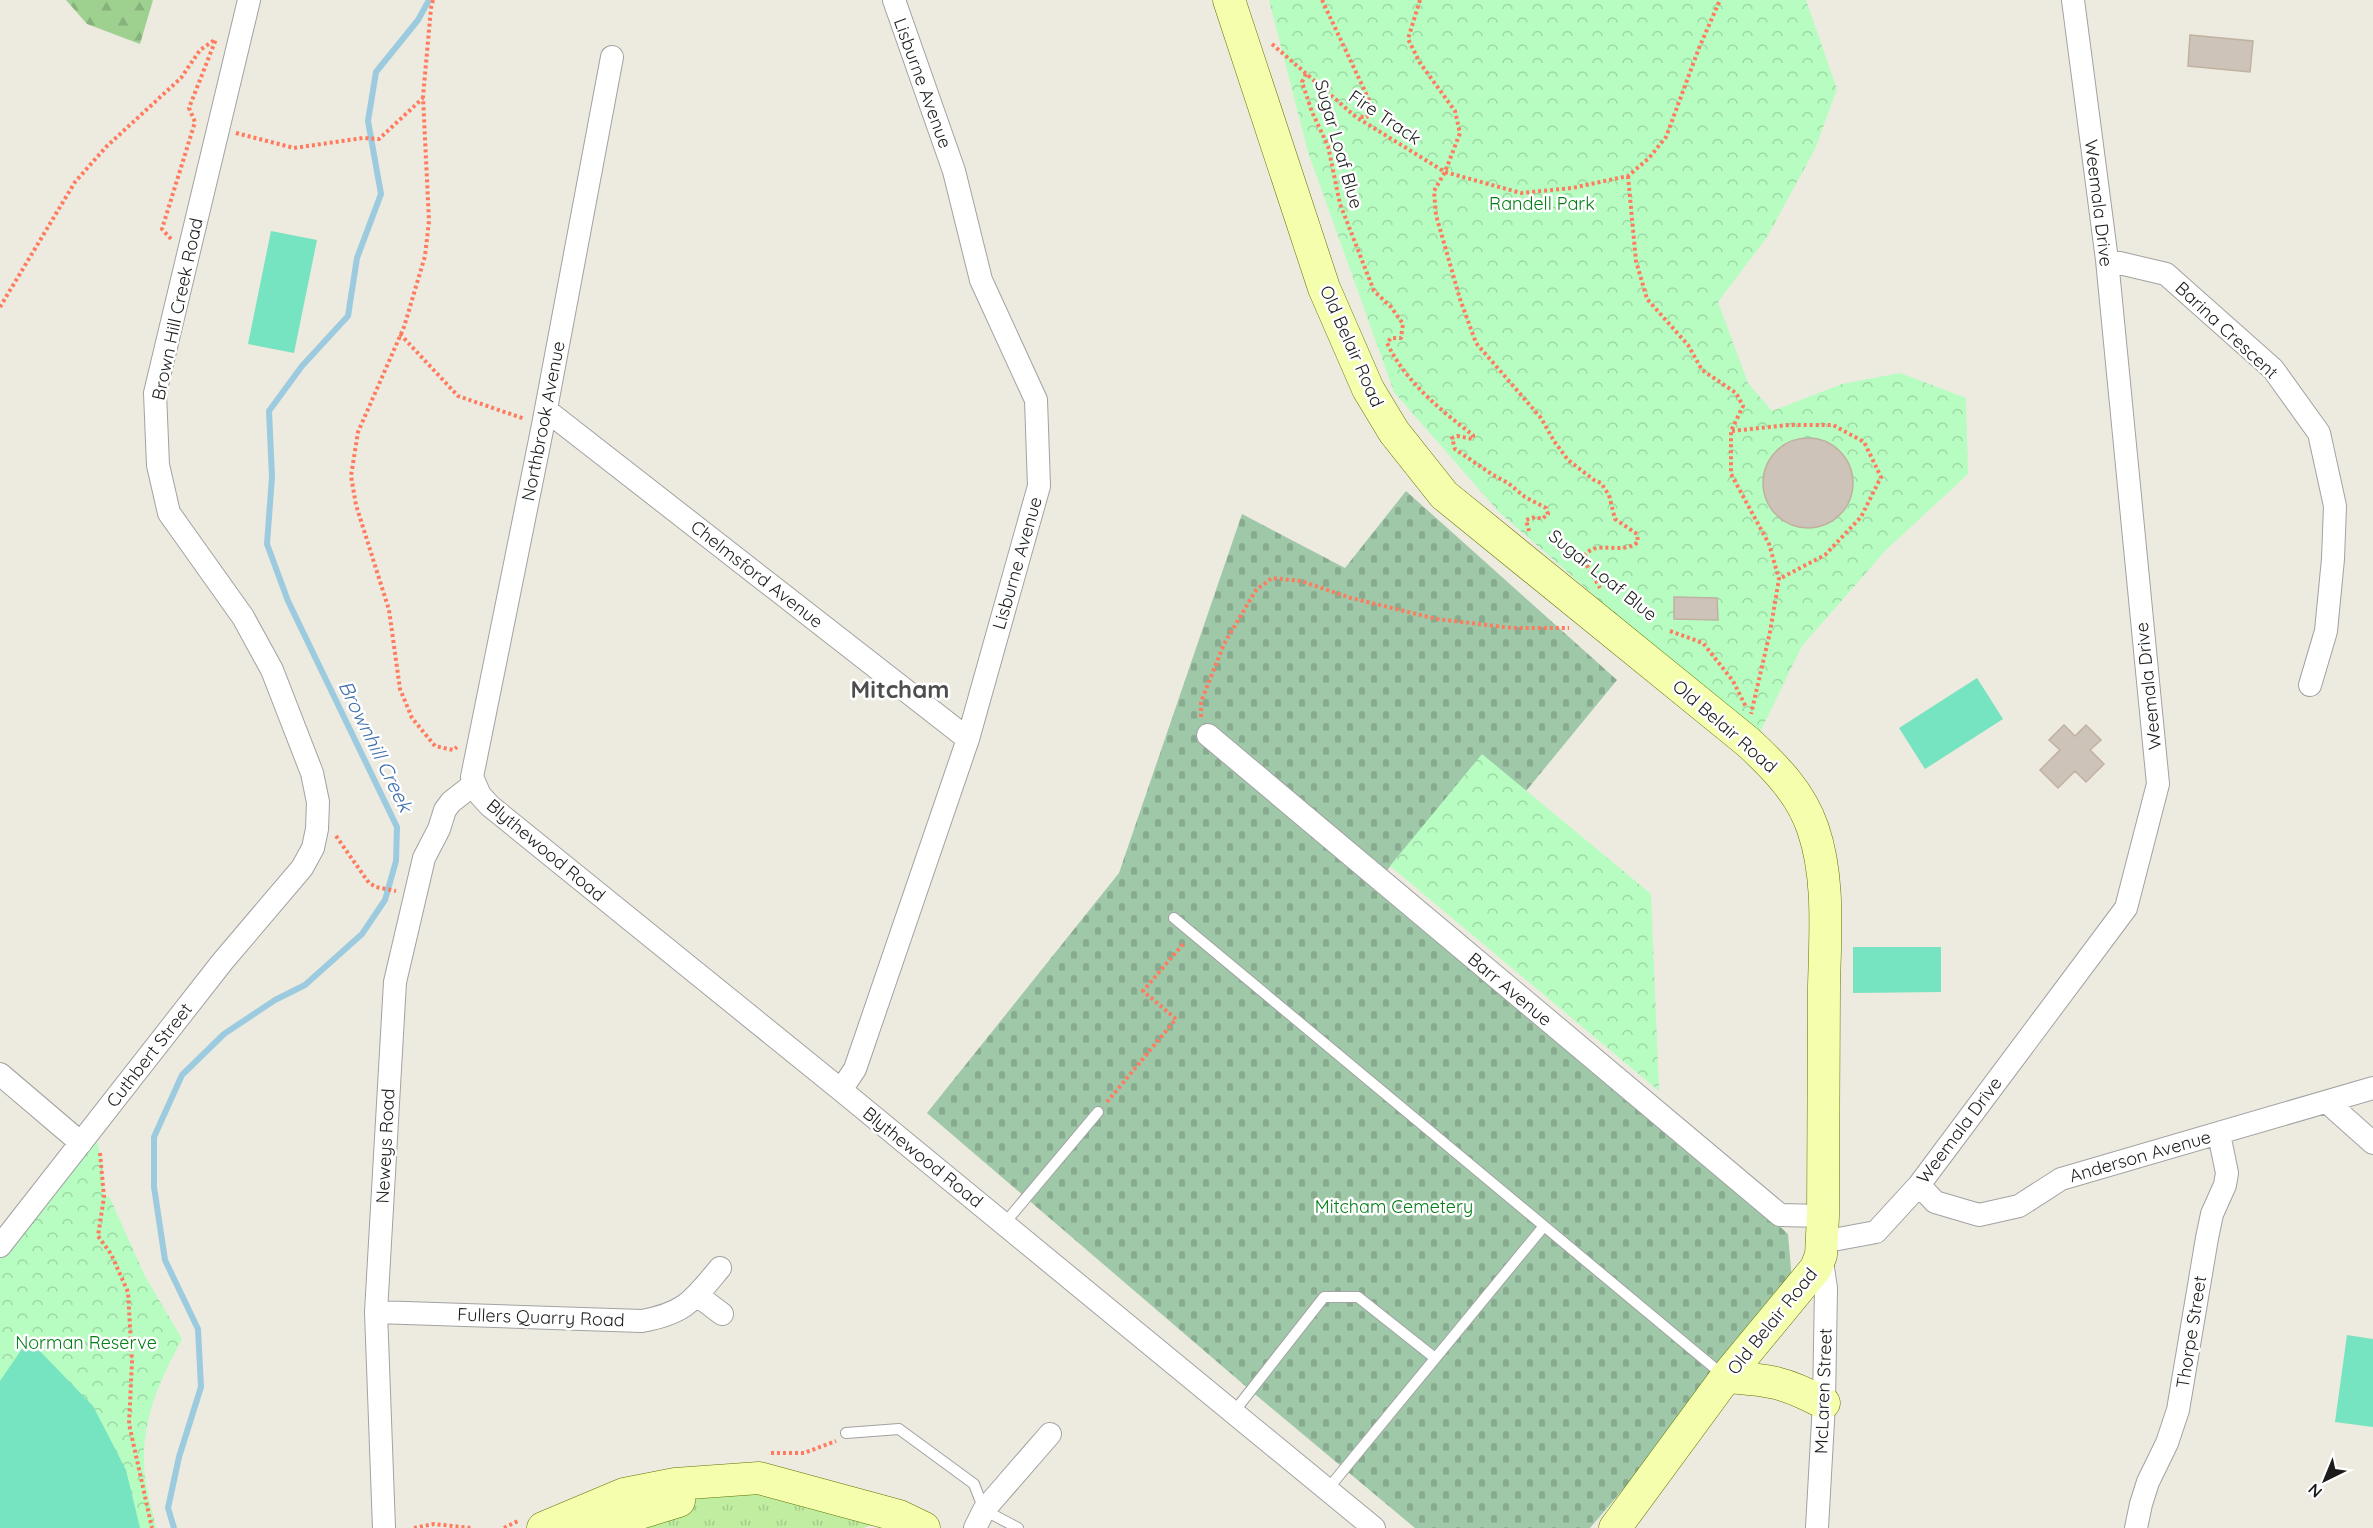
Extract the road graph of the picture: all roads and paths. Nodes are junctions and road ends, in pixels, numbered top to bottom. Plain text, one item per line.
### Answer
1 (249, 0) edge
2 (434, 0) edge
3 (894, 0) edge
4 (1229, 0) edge
5 (1323, 0) edge
6 (1420, 0) edge
7 (1720, 0) edge
8 (2073, 0) edge
9 (1266, 39) dead end
10 (612, 57) dead end
11 (1306, 74) junction
12 (423, 97) junction
13 (1356, 117) junction
14 (218, 129) junction
15 (1445, 172) junction
16 (1628, 176) junction
17 (187, 257) junction
18 (2107, 260) junction
19 (0, 307) edge
20 (400, 334) junction
21 (544, 417) junction
22 (1731, 431) junction
23 (1534, 535) dead end
24 (1584, 575) dead end
25 (1779, 579) junction
26 (1608, 628) junction
27 (1670, 631) dead end
28 (2310, 685) dead end
29 (1742, 710) dead end
30 (1750, 716) junction
31 (481, 734) junction
32 (1208, 735) joint
33 (968, 739) junction
34 (474, 784) junction
35 (317, 829) junction
36 (302, 868) joint
37 (397, 892) dead end
38 (1173, 918) dead end
39 (1192, 933) junction
40 (0, 1074) edge
41 (2373, 1088) edge
42 (841, 1090) junction
43 (2327, 1102) junction
44 (1098, 1112) joint
45 (2219, 1134) junction
46 (85, 1137) junction
47 (2373, 1143) edge
48 (1919, 1185) junction
49 (1004, 1224) junction
50 (1544, 1226) junction
51 (1822, 1238) junction
52 (0, 1246) edge
53 (720, 1268) dead end
54 (698, 1295) junction
55 (376, 1312) junction
56 (722, 1314) dead end
57 (1435, 1358) junction
58 (1726, 1377) junction
59 (1824, 1403) junction
60 (1233, 1413) junction
61 (846, 1433) dead end
62 (1050, 1434) dead end
63 (1327, 1490) junction
64 (610, 1519) edge
65 (979, 1519) edge
66 (1364, 1525) edge
67 (152, 1528) edge
68 (384, 1528) edge
69 (414, 1528) edge
70 (471, 1528) edge
71 (543, 1528) edge
72 (924, 1528) edge
73 (1018, 1528) edge
74 (1615, 1528) edge
75 (1818, 1528) edge
76 (2136, 1528) edge

1 - 14 street, Brown Hill Creek Road
2 - 12 path
3 - 33 street, Lisburne Avenue
4 - 26 main road, Old Belair Road
5 - 13 path, Sugar Loaf Blue
6 - 15 path
7 - 16 path
8 - 18 street, Weemala Drive
9 - 11 path, Fire Track
10 - 21 street, Northbrook Avenue
11 - 13 path, Fire Track
11 - 23 path, Sugar Loaf Blue
12 - 14 path
12 - 20 path
13 - 15 path, Fire Track
14 - 17 street, Brown Hill Creek Road
15 - 16 path, Fire Track
15 - 24 path, Sugar Loaf Blue
16 - 22 path
17 - 19 path
17 - 35 street, Brown Hill Creek Road
18 - 28 street, Barina Crescent
18 - 48 street, Weemala Drive
20 - 21 path
20 - 31 path
21 - 31 street, Northbrook Avenue
21 - 33 street, Chelmsford Avenue
22 - 25 path
22 - 25 path
25 - 30 path
26 - 32 path
26 - 51 main road, Old Belair Road
27 - 30 path
29 - 30 path
31 - 34 street, Northbrook Avenue
32 - 51 street, Barr Avenue
33 - 42 street, Lisburne Avenue
34 - 42 street, Blythewood Road
34 - 55 street, Neweys Road
35 - 36 street, Brown Hill Creek Road
35 - 37 path
36 - 46 street, Cuthbert Street
38 - 39 lane
39 - 44 path
39 - 50 lane
40 - 46 street
41 - 43 street, Anderson Avenue
42 - 49 street, Blythewood Road
43 - 45 street, Anderson Avenue
43 - 47 street
44 - 49 lane
45 - 48 street, Anderson Avenue
45 - 76 street, Thorpe Street
46 - 52 street, Cuthbert Street
46 - 67 path
48 - 51 street, Weemala Drive
49 - 60 street, Blythewood Road
50 - 57 lane
50 - 58 lane
51 - 58 main road, Old Belair Road
51 - 59 street, McLaren Street
53 - 54 street, Fullers Quarry Road
54 - 55 street, Fullers Quarry Road
54 - 56 street
55 - 68 street, Neweys Road
57 - 60 lane
57 - 63 lane
58 - 59 main road
58 - 74 main road, Old Belair Road
59 - 75 street, McLaren Street
60 - 63 street, Blythewood Road
61 - 65 lane
62 - 65 street
63 - 66 street, Blythewood Road
64 - 71 main road
64 - 72 main road
65 - 73 lane
69 - 70 path

